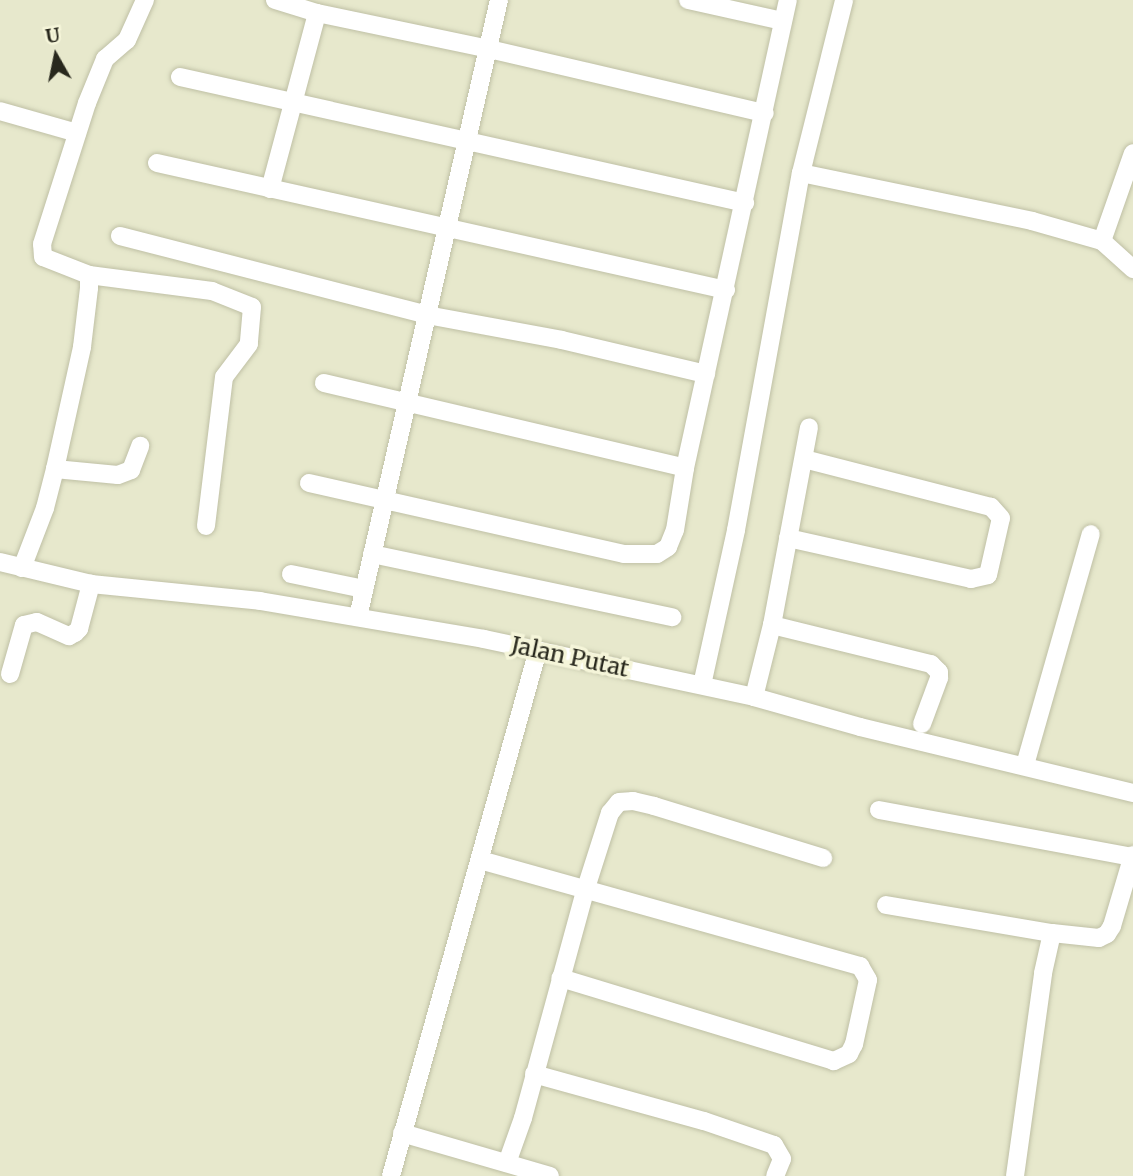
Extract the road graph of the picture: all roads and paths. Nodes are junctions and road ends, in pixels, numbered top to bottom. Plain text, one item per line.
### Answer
1 (145, 0) edge
2 (275, 0) edge
3 (499, 0) edge
4 (688, 0) edge
5 (788, 0) edge
6 (844, 0) edge
7 (317, 13) junction
8 (783, 21) junction
9 (489, 49) junction
10 (180, 77) dead end
11 (292, 101) junction
12 (0, 111) edge
13 (765, 113) junction
14 (77, 133) junction
15 (468, 139) junction
16 (1133, 153) edge
17 (157, 163) dead end
18 (800, 173) junction
19 (270, 189) junction
20 (745, 203) junction
21 (449, 230) junction
22 (120, 236) dead end
23 (1102, 242) junction
24 (1133, 269) edge
25 (89, 275) junction
26 (726, 290) junction
27 (427, 315) junction
28 (706, 374) junction
29 (324, 383) dead end
30 (404, 404) junction
31 (809, 427) dead end
32 (140, 446) dead end
33 (804, 459) junction
34 (685, 468) junction
35 (55, 469) junction
36 (309, 483) dead end
37 (382, 500) junction
38 (206, 526) dead end
39 (1091, 534) dead end
40 (788, 538) junction
41 (372, 554) junction
42 (0, 562) edge
43 (22, 568) junction
44 (292, 574) dead end
45 (92, 584) junction
46 (364, 589) junction
47 (358, 617) junction
48 (672, 617) dead end
49 (772, 625) junction
50 (538, 650) junction
51 (10, 674) dead end
52 (702, 685) junction
53 (754, 697) junction
54 (922, 724) dead end
55 (1025, 765) junction
56 (1133, 793) edge
57 (879, 810) dead end
58 (1133, 856) edge
59 (823, 859) dead end
60 (480, 860) junction
61 (586, 888) junction
62 (886, 905) dead end
63 (1052, 933) junction
64 (560, 978) junction
65 (534, 1074) junction
66 (402, 1133) junction
67 (507, 1163) junction
68 (391, 1176) edge
69 (550, 1176) edge
70 (775, 1176) edge
71 (1016, 1176) edge

1 - 14 street
2 - 7 street
3 - 9 street
4 - 8 street
5 - 8 street
6 - 18 street
7 - 9 street
7 - 11 street
8 - 13 street
9 - 13 street
9 - 15 street
10 - 11 street
11 - 15 street
11 - 19 street
12 - 14 street
13 - 20 street
14 - 25 street
15 - 20 street
15 - 21 street
16 - 23 street
17 - 19 street
18 - 23 street
18 - 52 street
19 - 21 street
20 - 26 street
21 - 26 street
21 - 27 street
22 - 27 street
23 - 24 street
25 - 35 street
25 - 38 street
26 - 28 street
27 - 28 street
27 - 30 street
28 - 34 street
29 - 30 street
30 - 34 street
30 - 37 street
31 - 33 street
32 - 35 street
33 - 40 street
33 - 40 street
34 - 37 street
35 - 43 street
36 - 37 street
37 - 41 street
39 - 55 street
40 - 49 street
41 - 46 street
41 - 48 street
42 - 43 street, Jalan Putat
43 - 45 street, Jalan Putat
44 - 46 street
45 - 47 street, Jalan Putat
45 - 51 street
46 - 47 street
47 - 50 street, Jalan Putat
49 - 53 street
49 - 54 street
50 - 52 street, Jalan Putat
50 - 60 street
52 - 53 street, Jalan Putat
53 - 55 street, Jalan Putat
55 - 56 street, Jalan Putat
57 - 58 street
58 - 63 street
59 - 61 street
60 - 61 street
60 - 66 street
61 - 64 street
61 - 64 street
62 - 63 street
63 - 71 street
64 - 65 street
65 - 67 street
65 - 70 street
66 - 67 street
66 - 68 street
67 - 69 street

